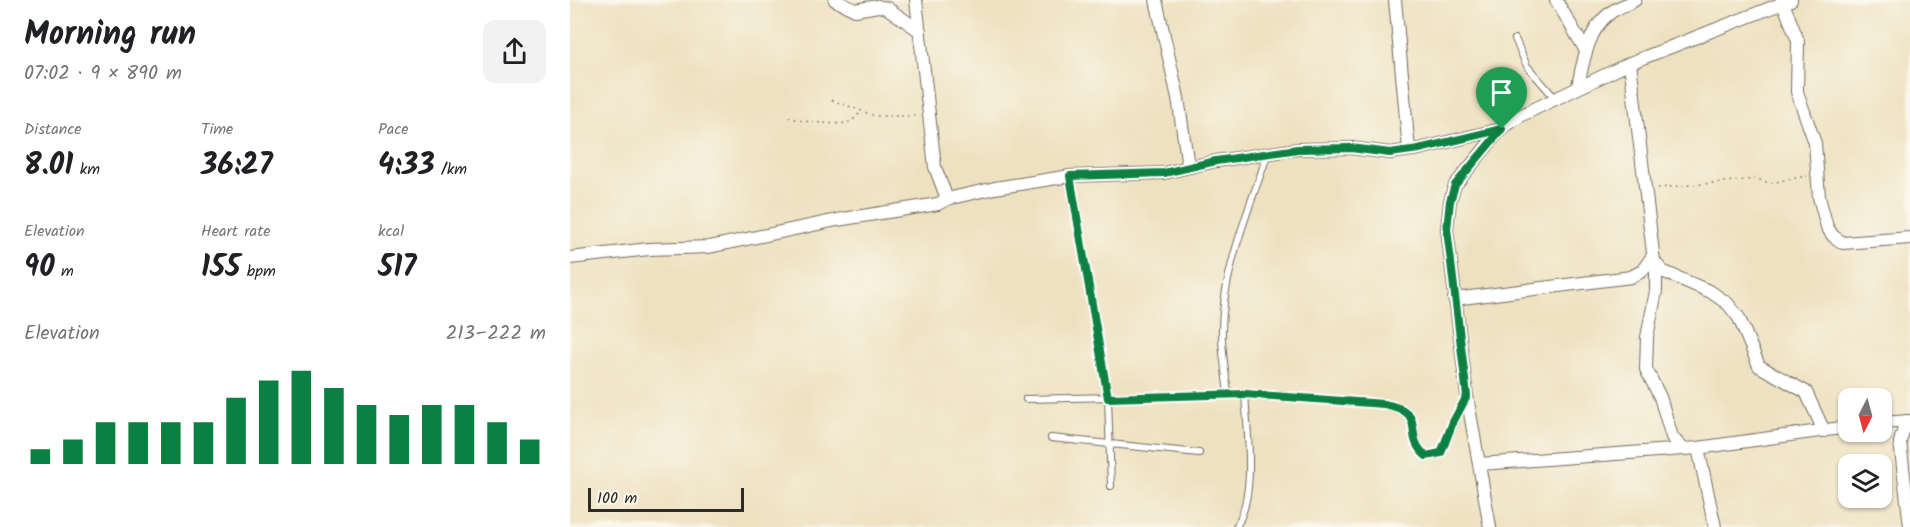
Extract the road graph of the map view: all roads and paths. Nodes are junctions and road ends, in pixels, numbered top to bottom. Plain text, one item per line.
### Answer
1 (835, 0) edge
2 (915, 0) edge
3 (1156, 0) edge
4 (1395, 0) edge
5 (1556, 0) edge
6 (1635, 0) edge
7 (1786, 1) edge
8 (920, 31) junction
9 (1515, 39) dead end
10 (1586, 51) junction
11 (1630, 63) junction
12 (1578, 86) junction
13 (1555, 98) junction
14 (832, 100) dead end
15 (862, 111) junction
16 (928, 116) junction
17 (789, 117) dead end
18 (1502, 129) junction
19 (1408, 150) junction
20 (1268, 153) junction
21 (1188, 166) junction
22 (1070, 176) junction
23 (1817, 176) junction
24 (1645, 189) junction
25 (947, 199) junction
26 (1910, 238) edge
27 (570, 258) edge
28 (1654, 262) junction
29 (1454, 299) junction
30 (1228, 394) junction
31 (1245, 394) junction
32 (1467, 396) junction
33 (1108, 398) junction
34 (1026, 399) dead end
35 (1908, 421) edge
36 (1892, 422) edge
37 (1838, 429) edge
38 (1824, 431) junction
39 (1051, 438) dead end
40 (1111, 446) junction
41 (1698, 448) junction
42 (1683, 449) junction
43 (1199, 453) dead end
44 (1480, 464) junction
45 (1111, 486) dead end
46 (1910, 526) edge
47 (1236, 527) edge
48 (1490, 527) edge
49 (1715, 527) edge

1 - 8 street
2 - 8 street
3 - 21 street
4 - 19 street
5 - 10 street
6 - 10 street
7 - 11 street
7 - 23 street
8 - 16 street
9 - 13 lane
10 - 12 street
11 - 12 street
11 - 24 street
12 - 13 street
13 - 18 street
14 - 15 path
15 - 16 path
15 - 17 path
16 - 25 street
18 - 19 street
18 - 29 street
19 - 20 street
20 - 21 street
20 - 30 lane
21 - 22 street
22 - 25 street
22 - 33 lane
23 - 24 path
23 - 26 street
24 - 28 street
25 - 27 street
28 - 29 street
28 - 38 street
28 - 42 street
29 - 32 street
30 - 31 lane
30 - 33 lane
31 - 32 lane
31 - 47 lane
32 - 44 street
33 - 34 lane
33 - 40 lane
35 - 36 street
35 - 46 street
37 - 38 street
38 - 41 street
39 - 40 lane
40 - 43 lane
40 - 45 lane
41 - 42 street
41 - 49 street
42 - 44 street
44 - 48 street

